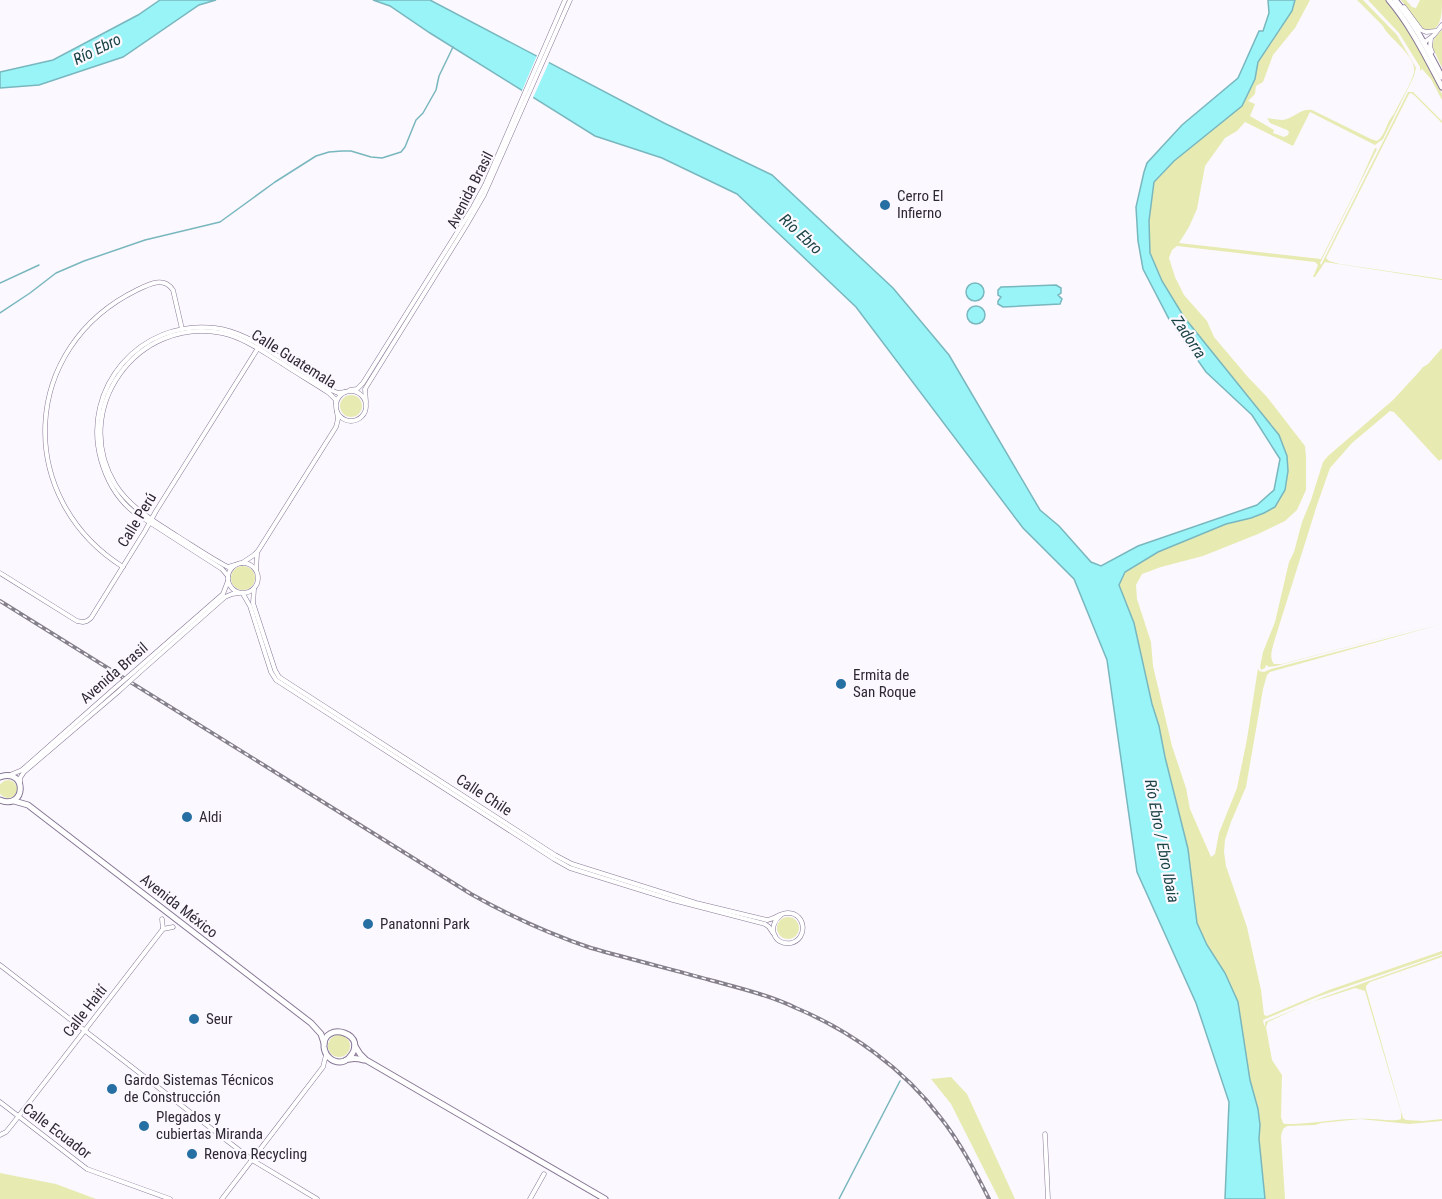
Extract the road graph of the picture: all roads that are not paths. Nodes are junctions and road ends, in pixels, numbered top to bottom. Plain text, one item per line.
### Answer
1 (565, 0) edge
2 (570, 0) edge
3 (1389, 0) edge
4 (1396, 0) edge
5 (1403, 16) junction
6 (560, 19) junction
7 (1442, 25) edge
8 (1436, 31) junction
9 (1431, 38) junction
10 (1423, 41) junction
11 (1440, 77) edge
12 (1442, 87) edge
13 (182, 329) junction
14 (259, 347) junction
15 (379, 362) junction
16 (347, 391) junction
17 (366, 402) junction
18 (336, 403) junction
19 (337, 412) junction
20 (349, 421) junction
21 (336, 427) junction
22 (150, 521) junction
23 (258, 551) junction
24 (242, 563) junction
25 (235, 565) junction
26 (123, 567) junction
27 (256, 570) junction
28 (0, 573) edge
29 (228, 578) junction
30 (254, 589) junction
31 (241, 593) junction
32 (138, 671) junction
33 (117, 689) junction
34 (3, 776) edge
35 (20, 787) junction
36 (1, 801) edge
37 (14, 801) junction
38 (28, 805) junction
39 (781, 915) junction
40 (162, 919) dead end
41 (173, 927) dead end
42 (163, 929) junction
43 (775, 935) junction
44 (0, 965) edge
45 (315, 1026) junction
46 (85, 1030) junction
47 (333, 1032) junction
48 (324, 1043) junction
49 (355, 1046) junction
50 (326, 1054) junction
51 (348, 1059) junction
52 (366, 1060) junction
53 (336, 1062) junction
54 (323, 1067) junction
55 (0, 1102) edge
56 (19, 1116) junction
57 (1045, 1134) dead end
58 (0, 1135) edge
59 (252, 1160) junction
60 (544, 1174) dead end
61 (170, 1199) edge
62 (222, 1199) edge
63 (317, 1199) edge
64 (530, 1199) edge
65 (605, 1199) edge
66 (1048, 1199) edge

1 - 6 street
2 - 6 street
3 - 5 main road
4 - 8 street
4 - 10 main road
5 - 10 street
5 - 11 main road
6 - 15 street, Avenida Brasil
7 - 8 street
8 - 9 street
8 - 10 street
9 - 10 street
9 - 11 street
10 - 11 main road
11 - 12 main road
13 - 14 street, Calle Guatemala
13 - 22 street, Calle Guatemala
13 - 26 street
14 - 16 street, Calle Guatemala
14 - 18 street, Calle Guatemala
14 - 22 street, Calle Perú
14 - 22 street, Calle Guatemala
15 - 16 street
15 - 17 street
16 - 17 street
16 - 18 street
17 - 20 street
18 - 19 street
19 - 20 street
19 - 21 street
20 - 21 street
21 - 23 street
22 - 25 street, Calle Guatemala
22 - 26 street, Calle Perú
22 - 29 street, Calle Guatemala
23 - 24 street
23 - 27 street
24 - 25 street
24 - 27 street
25 - 29 street
26 - 28 street, Calle Perú
27 - 30 street
29 - 31 street
29 - 32 street, Avenida Brasil
30 - 31 street
30 - 39 street, Calle Chile
31 - 32 street, Avenida Brasil
31 - 43 street, Calle Chile
32 - 33 street, Avenida Brasil, bridge
33 - 34 street, Avenida Brasil
33 - 35 street, Avenida Brasil
34 - 35 main road
35 - 37 main road
35 - 38 main road, Avenida México
36 - 37 main road, Avenida México
37 - 38 main road, Avenida México
38 - 45 main road, Avenida México
39 - 43 street
39 - 43 street
40 - 42 street
41 - 42 street
42 - 46 street, Calle Haití
44 - 46 street
45 - 47 main road, Avenida México
45 - 48 main road, Avenida México
46 - 56 street, Calle Haití
46 - 59 street
47 - 48 main road
47 - 49 main road
48 - 50 main road
49 - 51 main road
49 - 52 main road
50 - 53 main road
50 - 54 street
51 - 52 main road
51 - 53 main road
52 - 65 main road
53 - 54 street
54 - 59 street
55 - 56 street, Calle Ecuador
56 - 58 street, Calle Haití
56 - 61 street, Calle Ecuador
57 - 66 street
59 - 62 street
59 - 63 street
60 - 64 street

